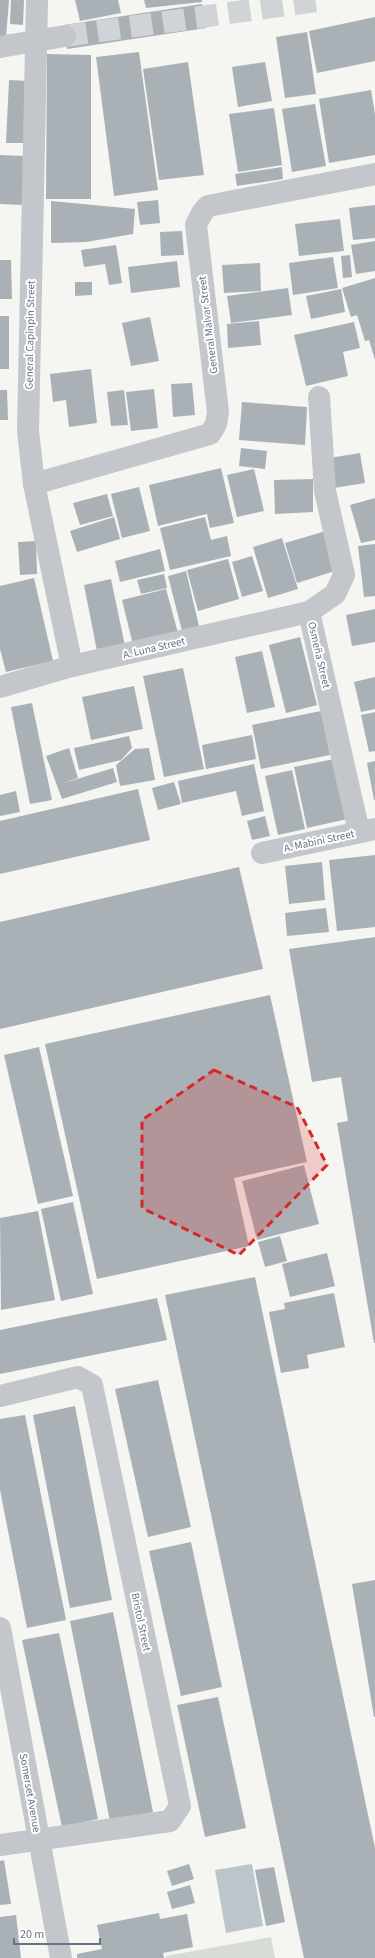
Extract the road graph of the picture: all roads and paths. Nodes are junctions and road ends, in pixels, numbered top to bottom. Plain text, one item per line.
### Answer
1 (37, 0) edge
2 (65, 36) tunnel mouth
3 (37, 40) junction
4 (0, 47) edge
5 (375, 174) edge
6 (319, 397) dead end
7 (34, 484) junction
8 (309, 612) junction
9 (72, 666) junction
10 (0, 687) edge
11 (367, 831) edge
12 (262, 853) dead end
13 (0, 1396) edge
14 (0, 1628) edge
15 (39, 1840) junction
16 (0, 1845) edge
17 (61, 1958) edge

1 - 3 street, General Capinpin Street
2 - 3 street
3 - 4 street
3 - 7 street, General Capinpin Street
5 - 7 street, General Malvar Street
6 - 8 street, Osmeña Street
7 - 9 street, General Capinpin Street
8 - 9 street, A. Luna Street
8 - 11 street, Osmeña Street
9 - 10 street, A. Luna Street
11 - 12 street, A. Mabini Street
13 - 15 street, Bristol Street
14 - 15 street, Somerset Avenue
15 - 16 street, Bristol Street
15 - 17 street, Somerset Avenue

